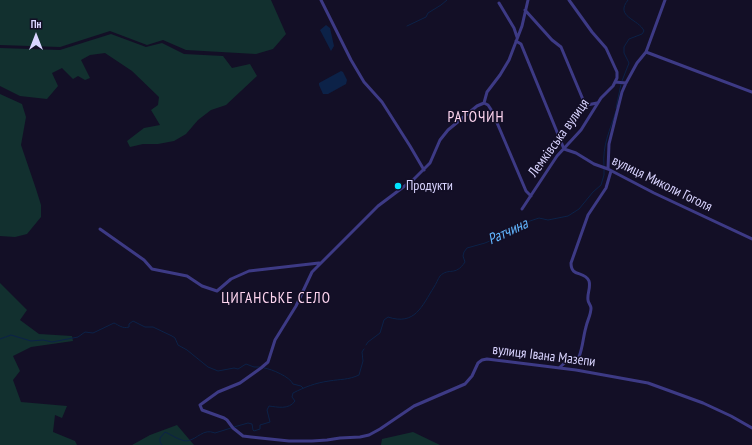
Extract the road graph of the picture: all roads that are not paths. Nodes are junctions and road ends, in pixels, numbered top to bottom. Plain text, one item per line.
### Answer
1 (321, 0) edge
2 (528, 0) edge
3 (569, 0) edge
4 (665, 0) edge
5 (499, 2) dead end
6 (525, 10) junction
7 (517, 39) junction
8 (646, 52) junction
9 (621, 82) junction
10 (752, 92) edge
11 (484, 103) junction
12 (597, 103) junction
13 (564, 149) junction
14 (608, 169) junction
15 (424, 170) junction
16 (531, 196) junction
17 (522, 209) dead end
18 (100, 229) dead end
19 (752, 239) edge
20 (319, 263) junction
21 (559, 368) junction
22 (752, 428) edge

1 - 15 street
2 - 6 street
3 - 9 street
4 - 8 street
5 - 7 street
6 - 7 street
6 - 12 street
7 - 11 street
7 - 13 street
8 - 9 street
8 - 10 street
9 - 12 street, Лемківська вулиця
9 - 14 street
11 - 15 street
11 - 16 street
12 - 13 street, Лемківська вулиця
13 - 14 street, вулиця Миколи Гоголя
13 - 16 street, Лемківська вулиця
14 - 19 street, вулиця Миколи Гоголя
14 - 21 street
15 - 20 street
16 - 17 street, Лемківська вулиця
18 - 20 street
20 - 21 street, вулиця Івана Мазепи
21 - 22 street, вулиця Івана Мазепи

